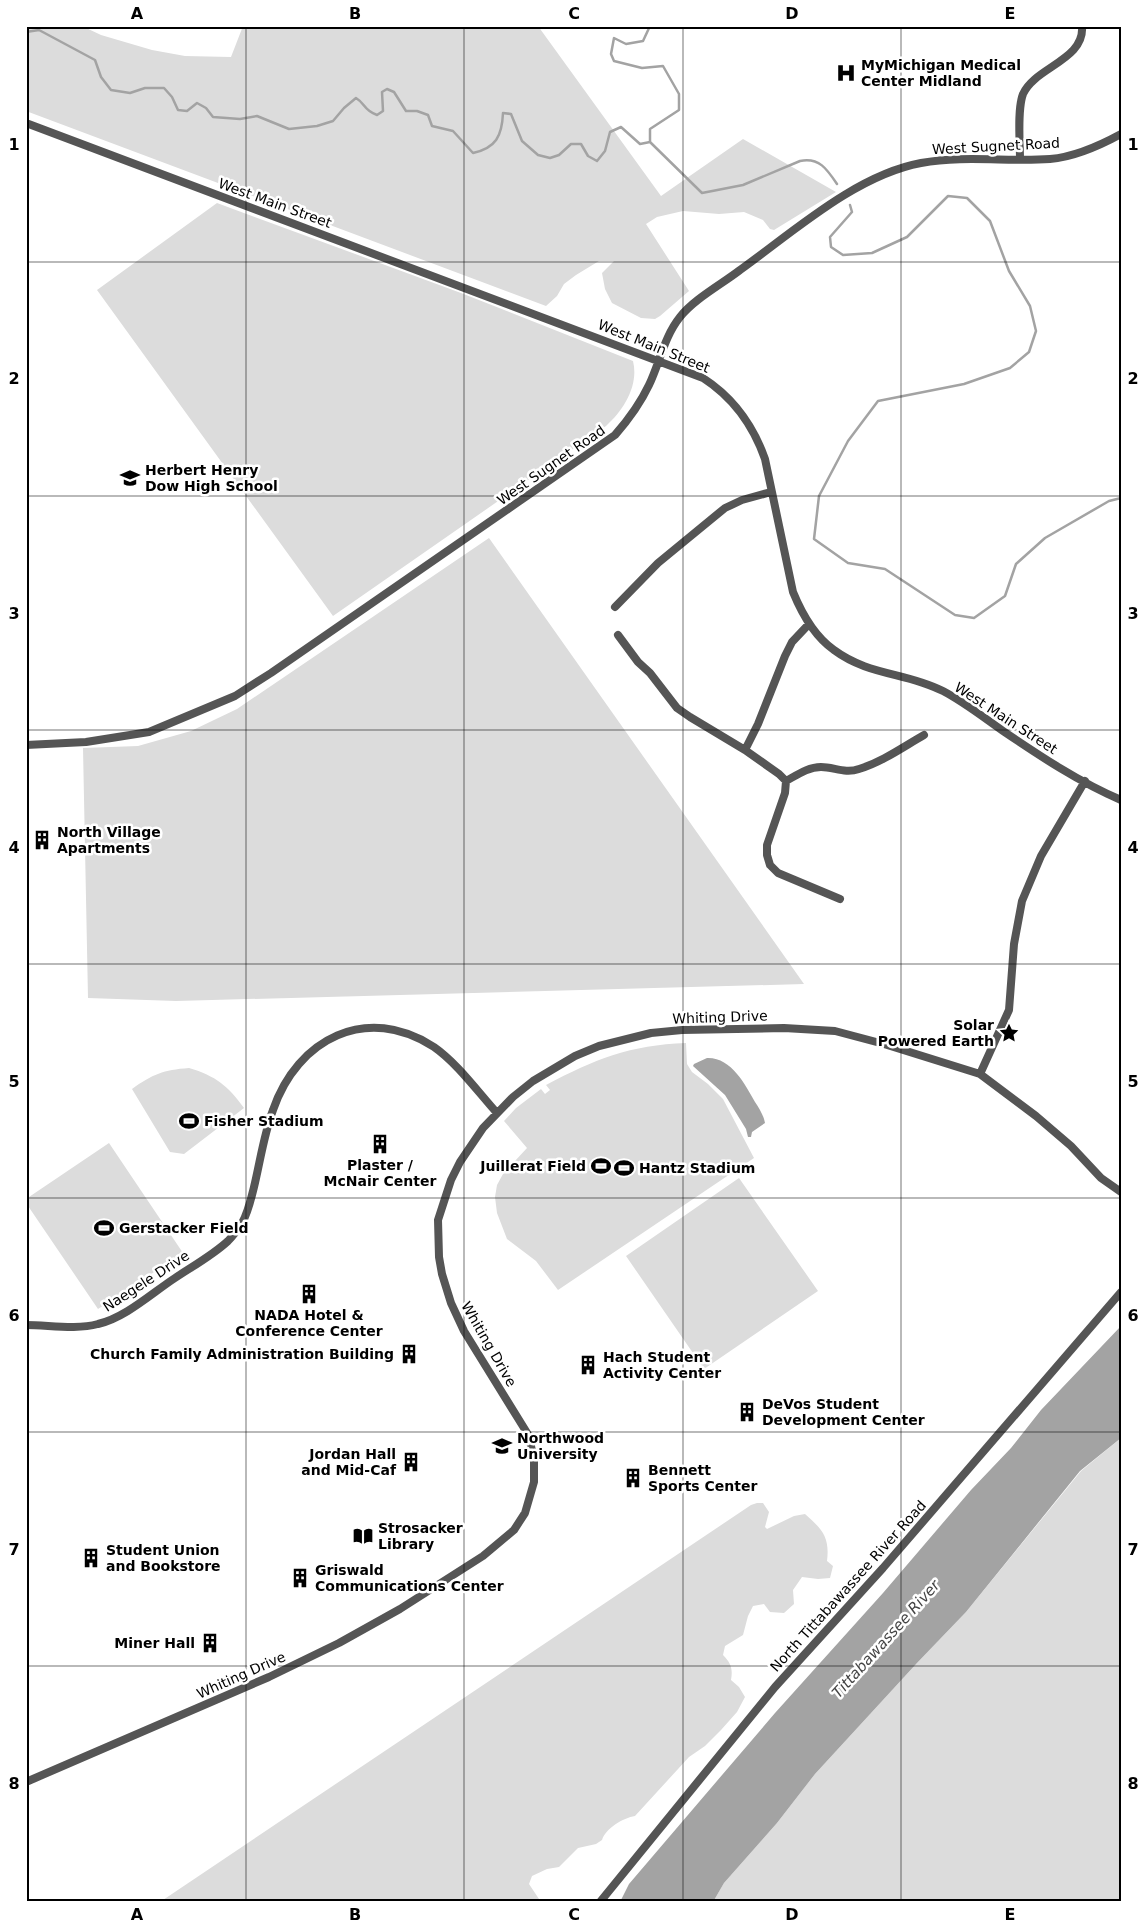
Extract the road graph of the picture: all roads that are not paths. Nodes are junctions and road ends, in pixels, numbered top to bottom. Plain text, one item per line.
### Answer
1 (1082, 26) edge
2 (26, 123) edge
3 (1121, 134) edge
4 (1020, 159) junction
5 (658, 359) junction
6 (771, 492) junction
7 (615, 607) dead end
8 (809, 624) junction
9 (618, 636) dead end
10 (924, 735) dead end
11 (26, 745) edge
12 (745, 750) junction
13 (786, 781) junction
14 (1085, 781) junction
15 (1121, 800) edge
16 (840, 899) dead end
17 (980, 1074) junction
18 (497, 1113) junction
19 (1121, 1192) edge
20 (1121, 1292) edge
21 (26, 1325) edge
22 (26, 1782) edge
23 (600, 1902) edge

1 - 4 street
2 - 5 street, West Main Street
3 - 4 street, West Sugnet Road
4 - 5 street, West Sugnet Road
5 - 6 street, West Main Street
5 - 11 street, West Sugnet Road
6 - 7 street
6 - 8 street, West Main Street
8 - 12 street
8 - 14 street, West Main Street
9 - 12 street
10 - 13 street
12 - 13 street
13 - 16 street
14 - 15 street, West Main Street
14 - 17 street
17 - 18 street, Whiting Drive
17 - 19 street, Whiting Drive
18 - 21 street, Naegele Drive
18 - 22 street, Whiting Drive
20 - 23 street, North Tittabawassee River Road

